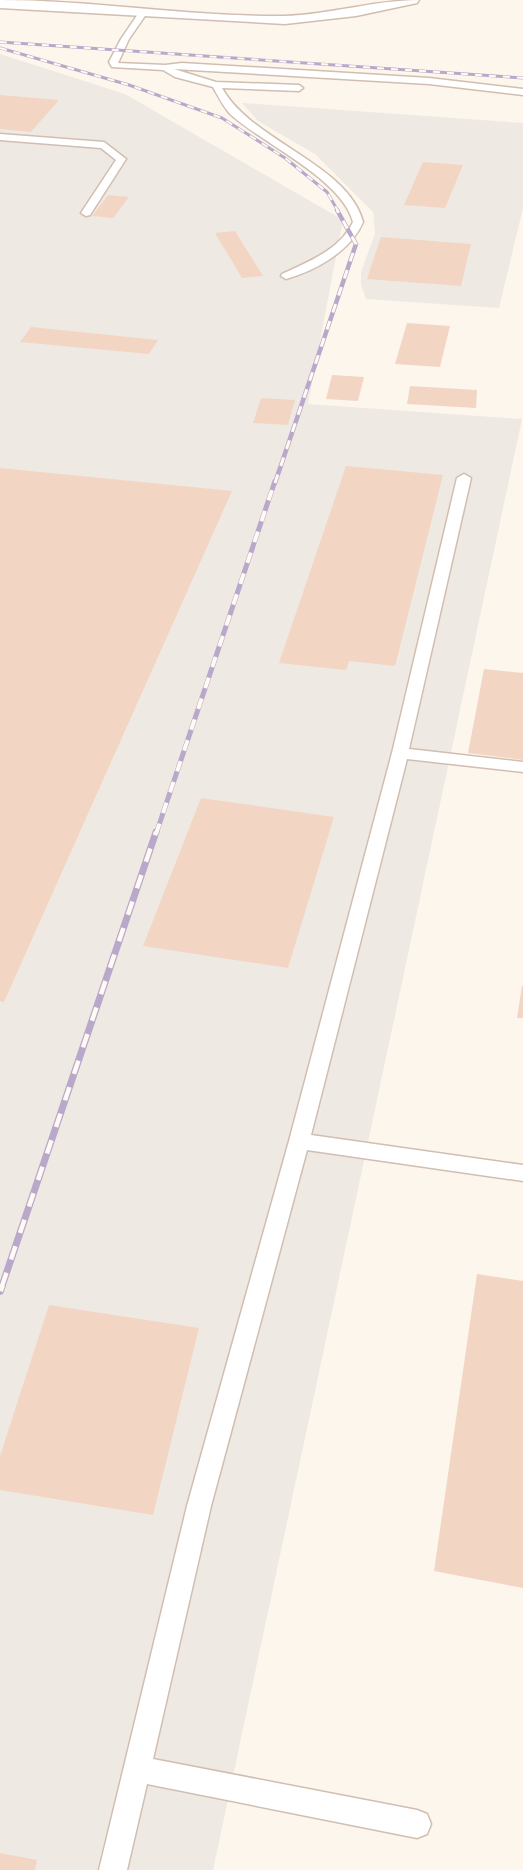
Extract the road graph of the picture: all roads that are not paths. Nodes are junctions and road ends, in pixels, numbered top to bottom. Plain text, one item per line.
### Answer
1 (412, 0) edge
2 (0, 4) edge
3 (143, 13) junction
4 (165, 68) junction
5 (216, 85) junction
6 (299, 88) dead end
7 (523, 92) edge
8 (0, 137) edge
9 (86, 213) dead end
10 (286, 276) dead end
11 (464, 478) dead end
12 (400, 753) junction
13 (523, 767) edge
14 (299, 1141) junction
15 (523, 1173) edge
16 (137, 1769) junction
17 (417, 1824) dead end
18 (113, 1870) edge

1 - 3 street
2 - 3 street
3 - 4 lane
4 - 5 lane
4 - 7 lane
5 - 6 lane
5 - 10 lane
8 - 9 lane
11 - 12 lane
12 - 13 lane
12 - 14 lane
14 - 15 lane
14 - 16 lane
16 - 17 lane
16 - 18 lane

